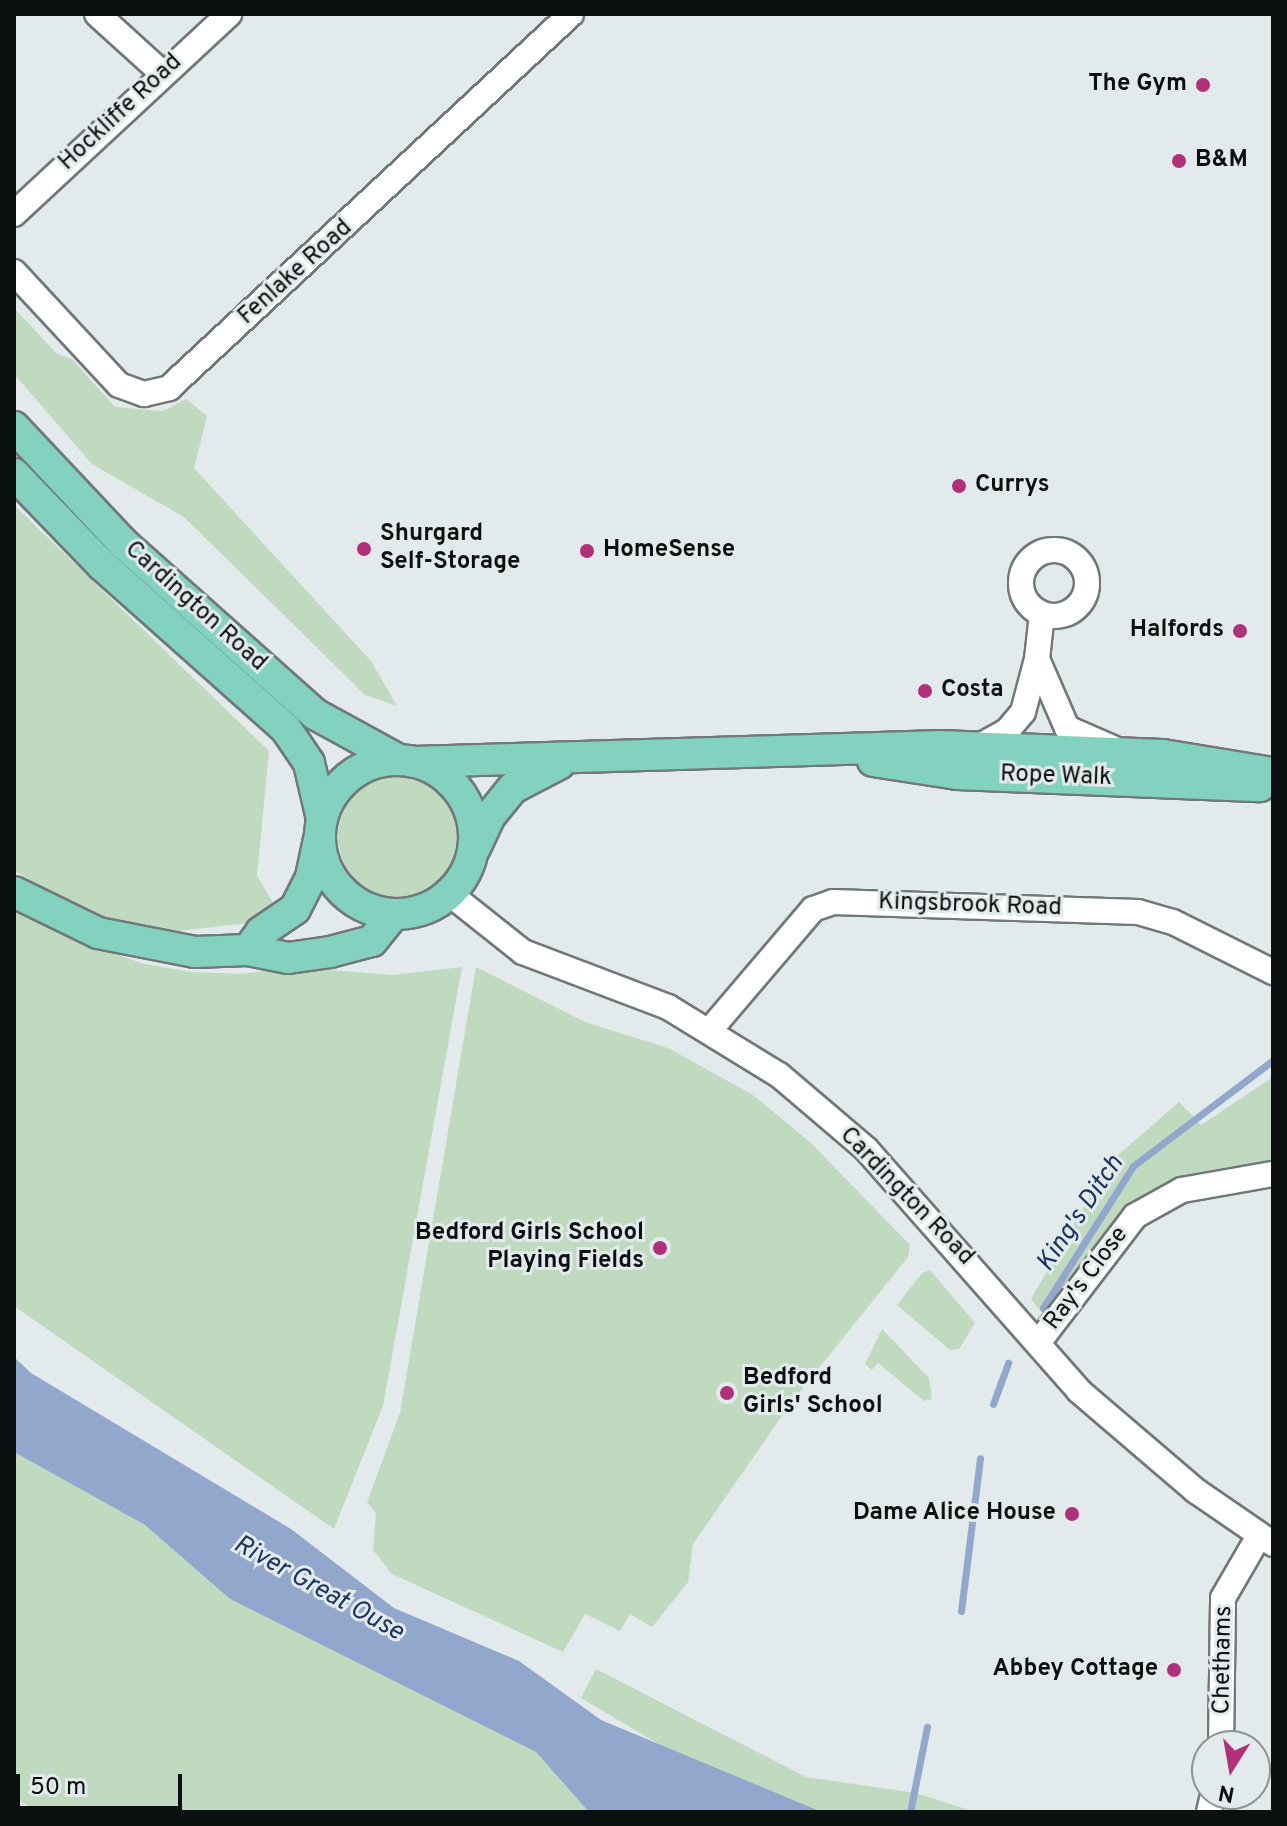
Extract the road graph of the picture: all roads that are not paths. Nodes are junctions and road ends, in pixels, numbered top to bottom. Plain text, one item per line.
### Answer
1 (97, 14) edge
2 (229, 14) edge
3 (571, 14) edge
4 (162, 73) junction
5 (14, 214) edge
6 (14, 272) edge
7 (14, 427) edge
8 (14, 474) edge
9 (1042, 614) dead end
10 (1037, 659) junction
11 (978, 747) junction
12 (1125, 752) junction
13 (840, 753) junction
14 (572, 759) junction
15 (406, 761) junction
16 (1273, 773) edge
17 (1273, 787) edge
18 (321, 829) junction
19 (473, 853) junction
20 (14, 892) edge
21 (450, 894) junction
22 (393, 915) junction
23 (248, 950) junction
24 (1273, 972) edge
25 (710, 1030) junction
26 (1273, 1174) edge
27 (1038, 1343) junction
28 (1266, 1540) edge
29 (1221, 1730) edge

1 - 4 street
2 - 4 street, Hockliffe Road
3 - 6 street, Fenlake Road
4 - 5 street, Hockliffe Road
7 - 15 main road, Cardington Road
8 - 18 main road, Cardington Road
9 - 10 street
10 - 11 street
10 - 12 street
11 - 12 main road, Rope Walk
11 - 13 main road, Rope Walk
12 - 16 main road, Rope Walk
13 - 14 main road, Rope Walk
13 - 17 main road, Rope Walk
14 - 15 main road, Rope Walk
14 - 19 main road, Rope Walk
15 - 18 main road
15 - 19 main road
18 - 22 main road
18 - 23 main road
19 - 21 main road
20 - 23 main road
21 - 22 main road
21 - 25 street, Cardington Road
22 - 23 main road
24 - 25 street, Kingsbrook Road
25 - 27 street, Cardington Road
26 - 27 street, Ray's Close
27 - 28 street, Cardington Road
28 - 29 street, Chethams

